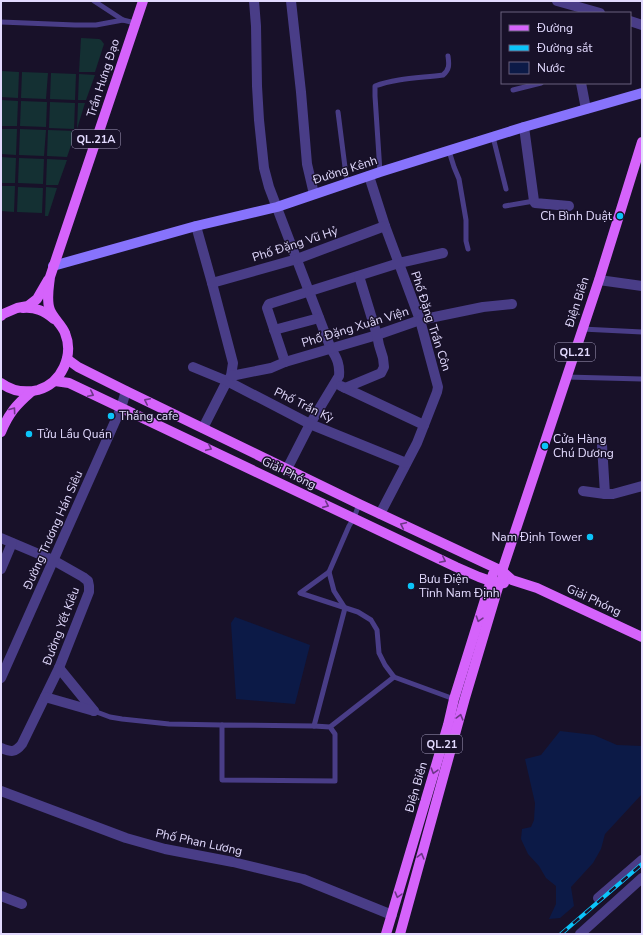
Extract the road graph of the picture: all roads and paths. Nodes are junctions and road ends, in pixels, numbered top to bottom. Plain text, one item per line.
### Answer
1 (94, 1) edge
2 (143, 1) edge
3 (254, 1) edge
4 (291, 1) edge
5 (559, 1) edge
6 (597, 12) edge
7 (123, 20) junction
8 (631, 21) edge
9 (1, 22) edge
10 (135, 23) junction
11 (642, 25) edge
12 (448, 56) dead end
13 (581, 84) edge
14 (528, 85) edge
15 (513, 90) dead end
16 (642, 92) edge
17 (586, 109) junction
18 (338, 112) dead end
19 (524, 127) junction
20 (493, 137) junction
21 (642, 142) edge
22 (449, 151) junction
23 (639, 161) edge
24 (380, 172) junction
25 (369, 176) junction
26 (347, 183) junction
27 (506, 189) dead end
28 (314, 194) junction
29 (534, 201) junction
30 (505, 206) dead end
31 (569, 206) dead end
32 (277, 207) junction
33 (196, 226) junction
34 (385, 226) junction
35 (468, 249) dead end
36 (443, 253) dead end
37 (297, 259) junction
38 (399, 263) junction
39 (53, 266) junction
40 (359, 276) junction
41 (50, 277) junction
42 (598, 280) junction
43 (212, 283) junction
44 (642, 286) edge
45 (309, 292) junction
46 (512, 304) dead end
47 (17, 308) junction
48 (1, 316) edge
49 (319, 318) junction
50 (420, 320) junction
51 (58, 321) junction
52 (582, 329) junction
53 (274, 330) junction
54 (642, 332) edge
55 (377, 335) junction
56 (331, 349) junction
57 (67, 359) junction
58 (285, 362) junction
59 (193, 367) dead end
60 (566, 377) junction
61 (229, 378) junction
62 (642, 379) edge
63 (55, 381) junction
64 (1, 383) edge
65 (334, 383) junction
66 (345, 388) junction
67 (126, 391) junction
68 (31, 392) junction
69 (122, 408) junction
70 (310, 424) junction
71 (424, 425) junction
72 (203, 428) junction
73 (1, 432) edge
74 (602, 445) dead end
75 (406, 463) junction
76 (287, 469) junction
77 (642, 486) edge
78 (584, 491) dead end
79 (605, 494) junction
80 (359, 504) junction
81 (380, 514) junction
82 (354, 518) junction
83 (1, 538) edge
84 (12, 543) junction
85 (53, 560) junction
86 (501, 566) junction
87 (1, 569) edge
88 (329, 572) junction
89 (512, 580) junction
90 (496, 583) junction
91 (344, 608) junction
92 (642, 637) edge
93 (59, 668) junction
94 (394, 677) junction
95 (1, 678) edge
96 (45, 697) junction
97 (454, 699) junction
98 (94, 711) junction
99 (222, 725) junction
100 (314, 726) junction
101 (330, 727) junction
102 (1, 748) edge
103 (1, 790) edge
104 (642, 860) edge
105 (642, 878) edge
106 (1, 896) edge
107 (598, 898) dead end
108 (22, 904) dead end
109 (392, 915) junction
110 (386, 934) edge
111 (400, 934) edge
112 (580, 934) edge

1 - 7 lane
2 - 10 main road, Trần Hưng Đạo / QL.21A
3 - 32 street
4 - 28 street
5 - 6 street
7 - 9 lane
7 - 10 lane
8 - 11 street
10 - 39 main road, Trần Hưng Đạo / QL.21A
12 - 24 lane
13 - 17 street
14 - 15 lane
16 - 17 street, Đường Kênh
17 - 19 street, Đường Kênh
18 - 26 lane
19 - 20 street, Đường Kênh
19 - 29 street
20 - 22 street, Đường Kênh
20 - 27 lane
21 - 23 main road, Điện Biên / QL.21
22 - 24 street, Đường Kênh
22 - 35 lane
23 - 42 main road, Điện Biên / QL.21
24 - 25 street, Đường Kênh
25 - 26 street, Đường Kênh
25 - 34 street, Phố Đặng Trần Côn
26 - 28 street, Đường Kênh
28 - 32 street, Đường Kênh
29 - 30 lane
29 - 31 street
32 - 33 street, Đường Kênh
32 - 37 street
33 - 39 street, Đường Kênh
33 - 43 street
34 - 37 street, Phố Đặng Vũ Hỷ
34 - 38 street, Phố Đặng Trần Côn
36 - 38 street
37 - 43 street, Phố Đặng Vũ Hỷ
37 - 45 street
38 - 40 street
38 - 50 street, Phố Đặng Trần Côn
39 - 41 main road, Trần Hưng Đạo / QL.21A
40 - 45 street
40 - 55 street
41 - 47 main road
41 - 51 main road
42 - 44 street
42 - 52 main road, Điện Biên / QL.21
43 - 61 street
45 - 49 street
45 - 53 street
46 - 50 street, Phố Đặng Xuân Viện
47 - 48 main road
47 - 51 main road
49 - 53 street
49 - 56 street
50 - 55 street, Phố Đặng Xuân Viện
50 - 71 street, Phố Đặng Trần Côn
51 - 57 main road
52 - 54 lane
52 - 60 main road, Điện Biên / QL.21
53 - 58 street
55 - 56 street, Phố Đặng Xuân Viện
55 - 66 street
56 - 58 street, Phố Đặng Xuân Viện
56 - 65 street
57 - 63 main road
57 - 67 main road, Giải Phóng
58 - 61 street, Phố Đặng Xuân Viện
59 - 61 street, Phố Trần Kỳ
60 - 62 lane
60 - 86 main road, Điện Biên / QL.21
61 - 70 street, Phố Trần Kỳ
61 - 72 street
63 - 68 main road
63 -> 69 main road, Giải Phóng
64 - 68 main road
65 - 66 street
65 - 70 street
66 - 71 street
67 - 69 street, Đường Trương Hán Siêu
72 -> 67 main road, Giải Phóng
73 -> 68 main road
69 -> 82 main road, Giải Phóng
69 - 85 street, Đường Trương Hán Siêu
70 - 75 street, Phố Trần Kỳ
70 - 76 street
71 - 75 street, Phố Đặng Trần Côn
72 - 76 main road, Giải Phóng
74 - 79 street
75 - 81 street, Phố Đặng Trần Côn
76 - 80 main road, Giải Phóng
77 - 79 street
78 - 79 street
80 - 81 main road, Giải Phóng
80 - 82 lane
86 -> 81 main road, Giải Phóng
82 - 88 lane
82 -> 90 main road, Giải Phóng
83 - 84 street, Đường Yết Kiêu
84 - 85 street, Đường Yết Kiêu
84 - 87 street
85 - 93 street, Đường Yết Kiêu
85 - 95 street, Đường Trương Hán Siêu
86 - 89 main road, Giải Phóng
86 - 90 main road, Điện Biên / QL.21
88 - 91 lane
88 - 91 lane
89 - 90 main road
89 - 92 main road, Giải Phóng
90 -> 97 main road, Điện Biên / QL.21
111 -> 90 main road, Điện Biên / QL.21
91 - 94 lane
91 - 100 lane
93 - 96 street, Đường Yết Kiêu
93 - 98 street
94 - 97 lane
94 - 101 lane
96 - 98 street
96 - 102 street, Đường Yết Kiêu
97 -> 109 main road, Điện Biên / QL.21
98 - 99 lane
99 - 100 lane
99 - 101 lane
100 - 101 lane
103 - 109 street, Phố Phan Lương
104 - 107 street
105 - 112 street
106 - 108 street
109 - 110 main road, Điện Biên / QL.21

